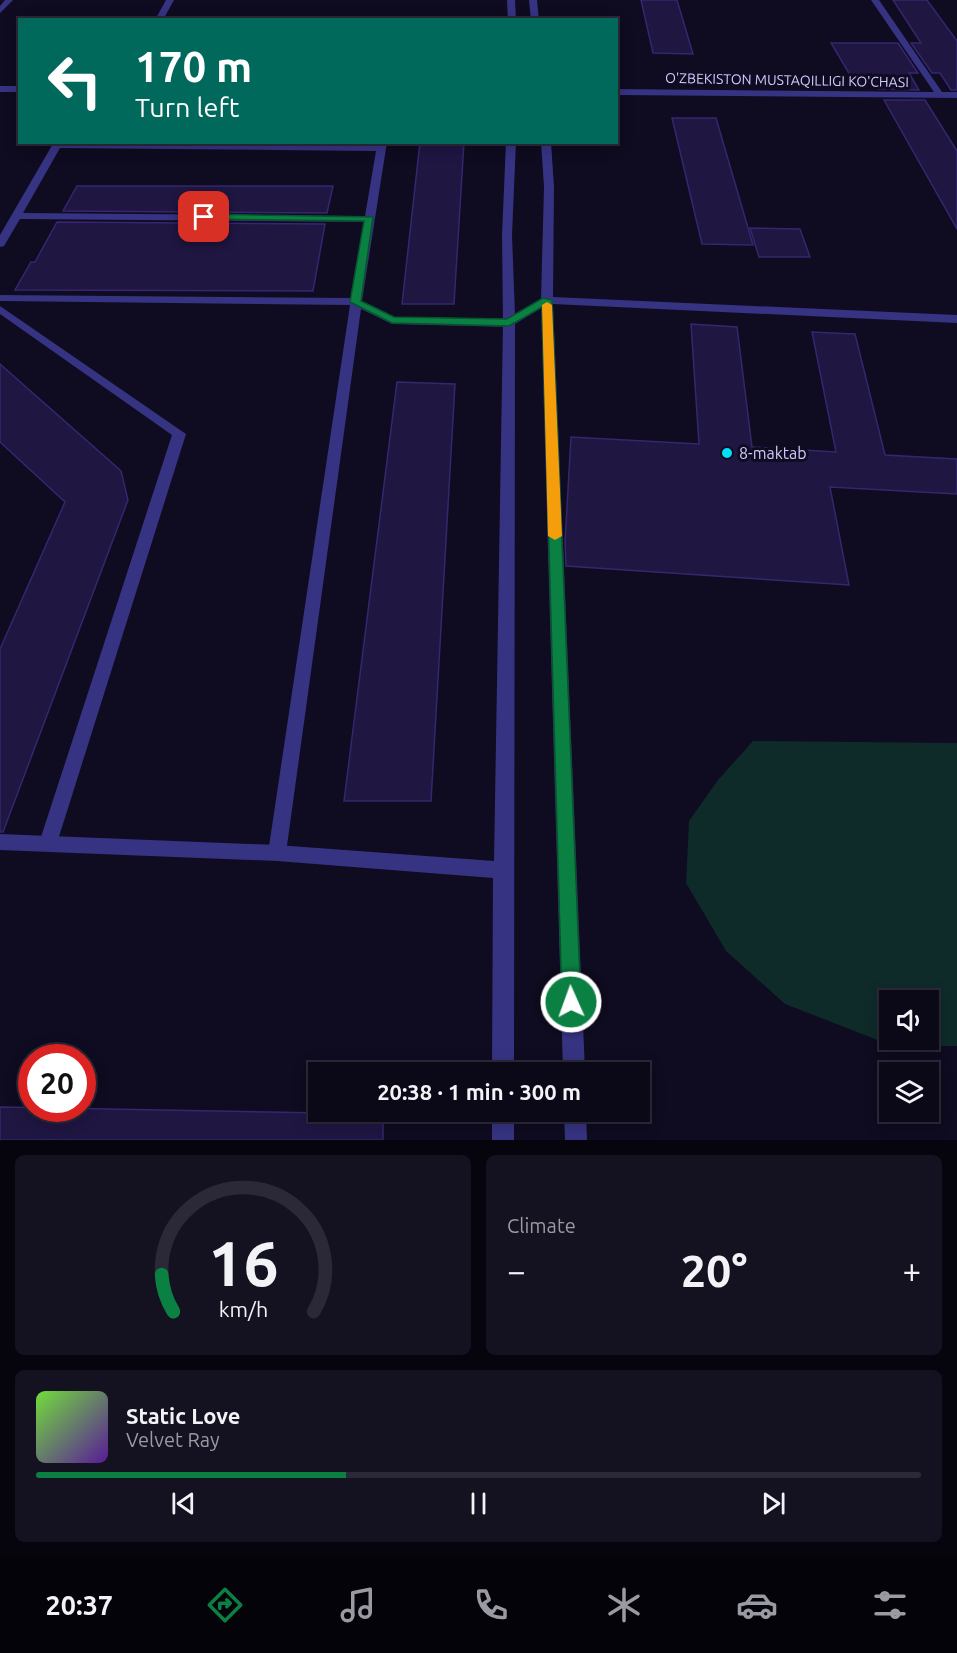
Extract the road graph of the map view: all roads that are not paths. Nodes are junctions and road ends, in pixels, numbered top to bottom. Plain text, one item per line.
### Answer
1 (9, 0) edge
2 (170, 0) edge
3 (511, 0) edge
4 (533, 0) edge
5 (875, 0) edge
6 (0, 11) edge
7 (160, 18) edge
8 (512, 18) edge
9 (535, 18) edge
10 (0, 89) edge
11 (18, 89) edge
12 (618, 92) edge
13 (940, 95) junction
14 (957, 95) edge
15 (0, 97) edge
16 (18, 97) edge
17 (618, 102) edge
18 (957, 103) edge
19 (58, 144) edge
20 (511, 144) edge
21 (546, 144) edge
22 (381, 145) edge
23 (15, 216) junction
24 (370, 219) junction
25 (0, 244) edge
26 (0, 298) edge
27 (547, 300) junction
28 (356, 302) junction
29 (0, 309) edge
30 (957, 319) edge
31 (509, 322) junction
32 (0, 842) edge
33 (48, 843) junction
34 (277, 853) junction
35 (503, 870) junction
36 (503, 1062) edge
37 (574, 1062) edge
38 (503, 1122) edge
39 (575, 1122) edge
40 (503, 1140) edge
41 (576, 1140) edge

1 - 6 street
2 - 7 street
3 - 8 street
4 - 9 street
5 - 13 street
10 - 11 street
12 - 13 street, O'ZBEKISTON MUSTAQILLIGI KO'CHASI
13 - 14 street, O'ZBEKISTON MUSTAQILLIGI KO'CHASI
15 - 16 street
17 - 18 street, O'ZBEKISTON MUSTAQILLIGI KO'CHASI
19 - 22 street
19 - 23 street
20 - 31 street
21 - 27 street
22 - 24 street
23 - 24 street
23 - 25 street
24 - 28 street
26 - 28 street
27 - 30 street
27 - 31 street
27 - 37 street
28 - 31 street
28 - 34 street
29 - 33 street
31 - 35 street
32 - 33 street
33 - 34 street
34 - 35 street
35 - 36 street
38 - 40 street
39 - 41 street

